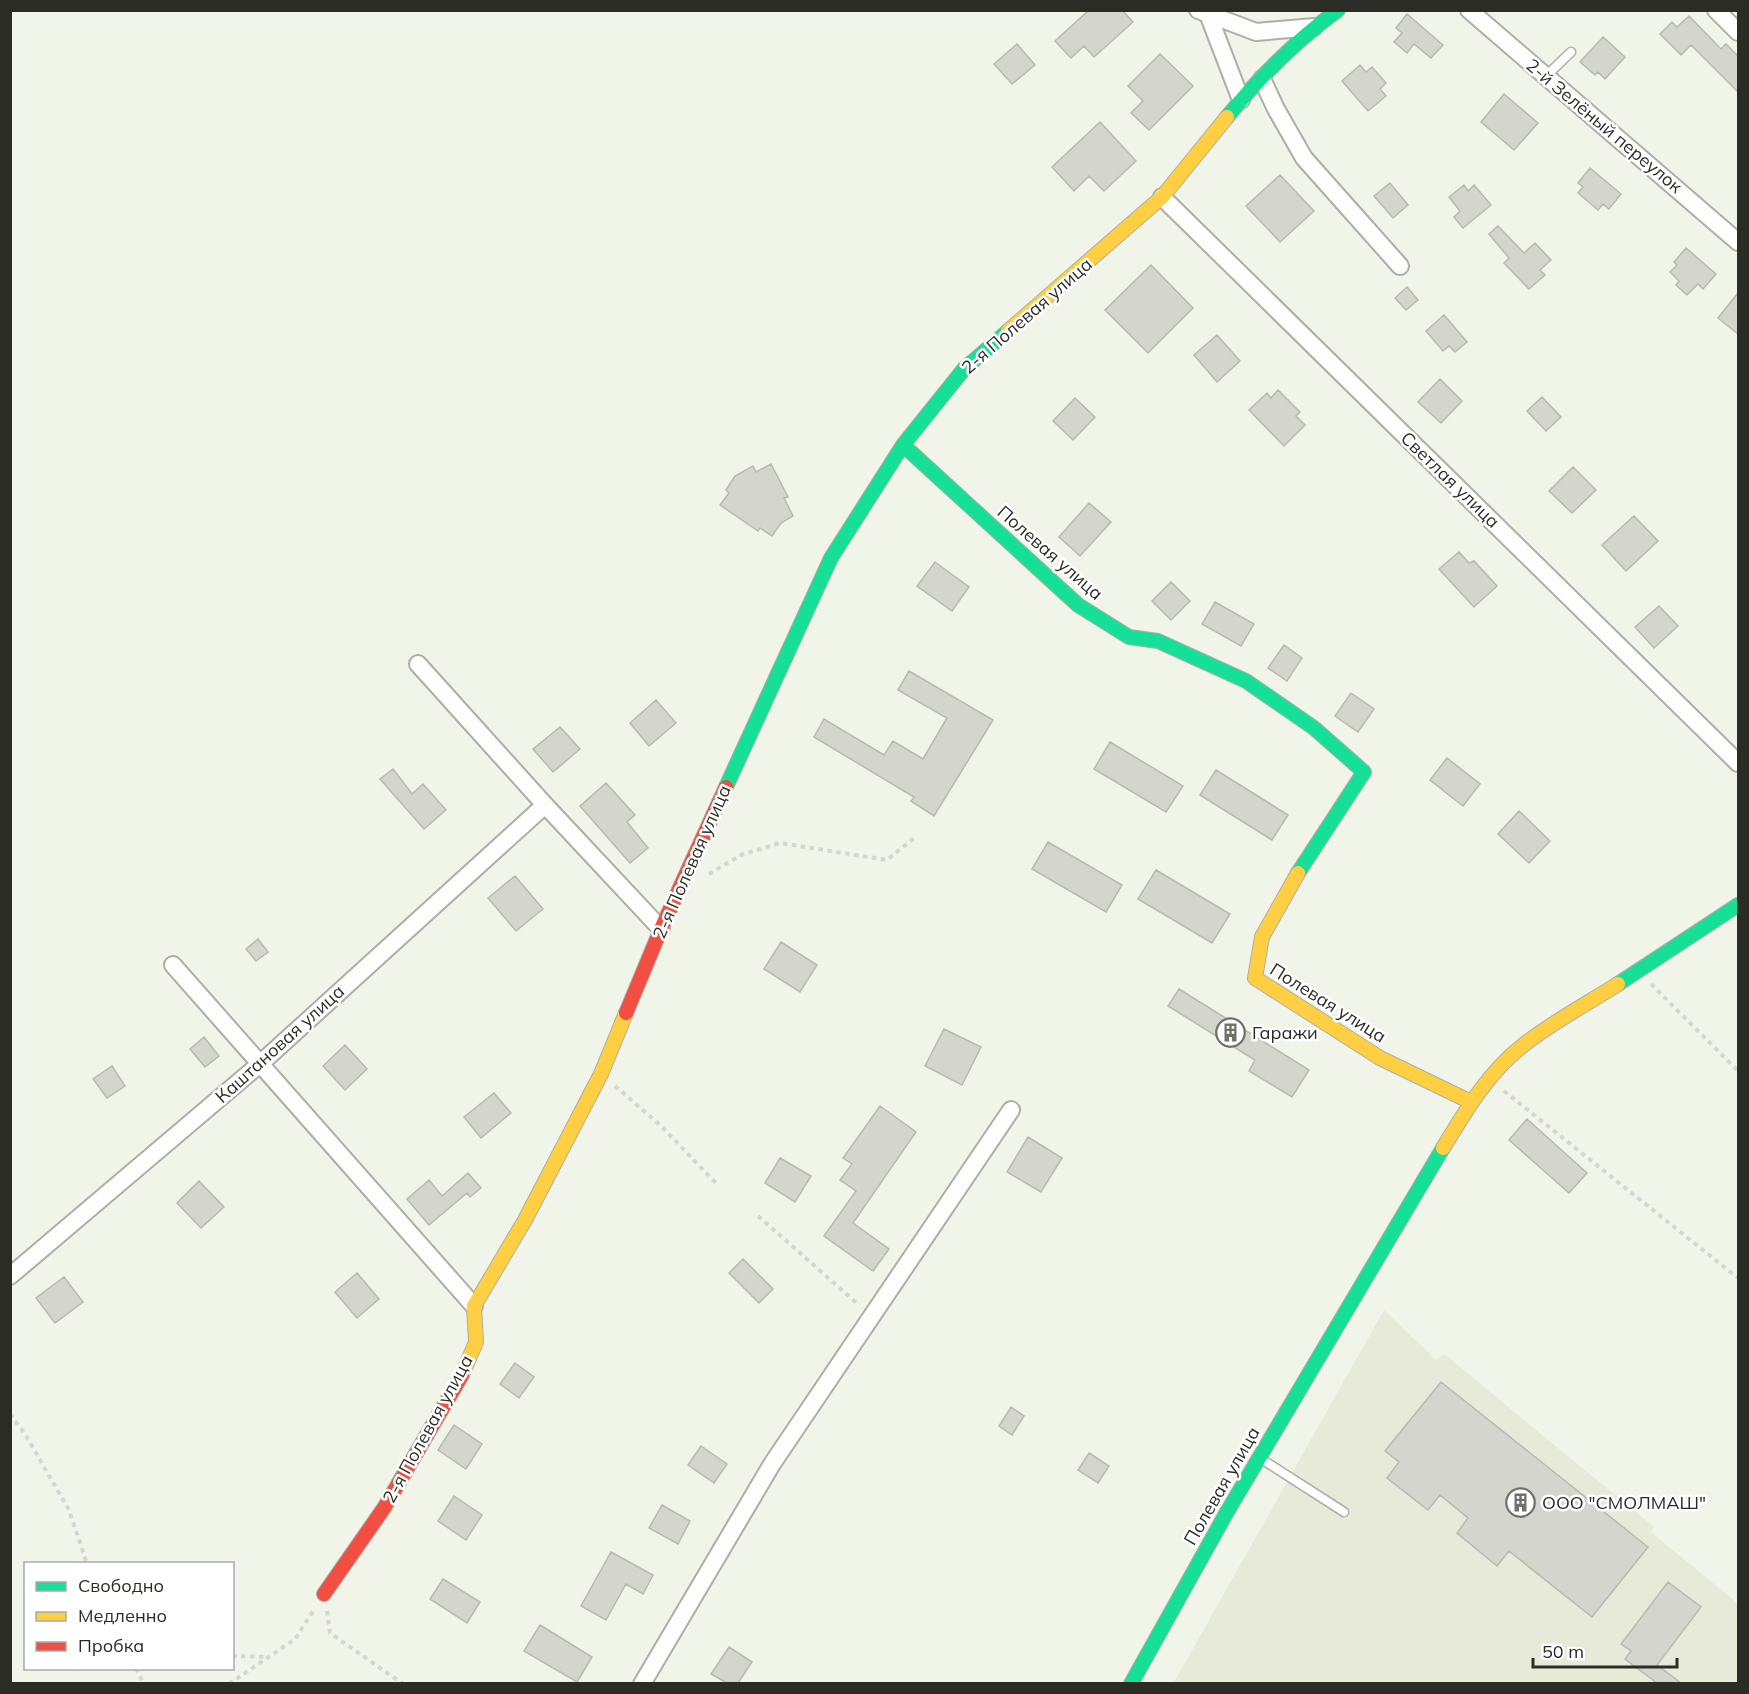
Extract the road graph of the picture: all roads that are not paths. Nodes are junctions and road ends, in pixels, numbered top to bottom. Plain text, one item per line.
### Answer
1 (1338, 10) edge
2 (1469, 10) edge
3 (1716, 10) edge
4 (1203, 12) edge
5 (1314, 27) junction
6 (1738, 32) edge
7 (1571, 52) dead end
8 (1546, 76) junction
9 (1262, 79) junction
10 (1241, 100) junction
11 (1162, 196) junction
12 (1738, 242) edge
13 (1400, 266) dead end
14 (903, 445) junction
15 (418, 664) dead end
16 (1738, 763) edge
17 (544, 805) junction
18 (1738, 905) edge
19 (661, 929) junction
20 (173, 965) dead end
21 (261, 1063) junction
22 (1471, 1102) junction
23 (1011, 1110) dead end
24 (10, 1276) edge
25 (474, 1306) junction
26 (1259, 1458) junction
27 (1344, 1512) dead end
28 (324, 1594) road end
29 (642, 1683) edge
30 (1131, 1683) edge

1 - 5 street, 2-я Полевая улица
2 - 8 street, 2-й Зелёный переулок
3 - 6 street
4 - 5 street
4 - 10 street
5 - 9 street, 2-я Полевая улица
7 - 8 lane
8 - 12 street, 2-й Зелёный переулок
9 - 10 street, 2-я Полевая улица
9 - 13 street
10 - 11 street, 2-я Полевая улица
11 - 14 street, 2-я Полевая улица
11 - 16 street, Светлая улица
14 - 19 street, 2-я Полевая улица
14 - 22 street, Полевая улица
15 - 17 street
17 - 19 street
17 - 21 street, Каштановая улица
18 - 22 street
19 - 25 street, 2-я Полевая улица
20 - 21 street
21 - 24 street, Каштановая улица
21 - 25 street
22 - 26 street, Полевая улица
23 - 29 street
25 - 28 street, 2-я Полевая улица
26 - 27 lane
26 - 30 street, Полевая улица

